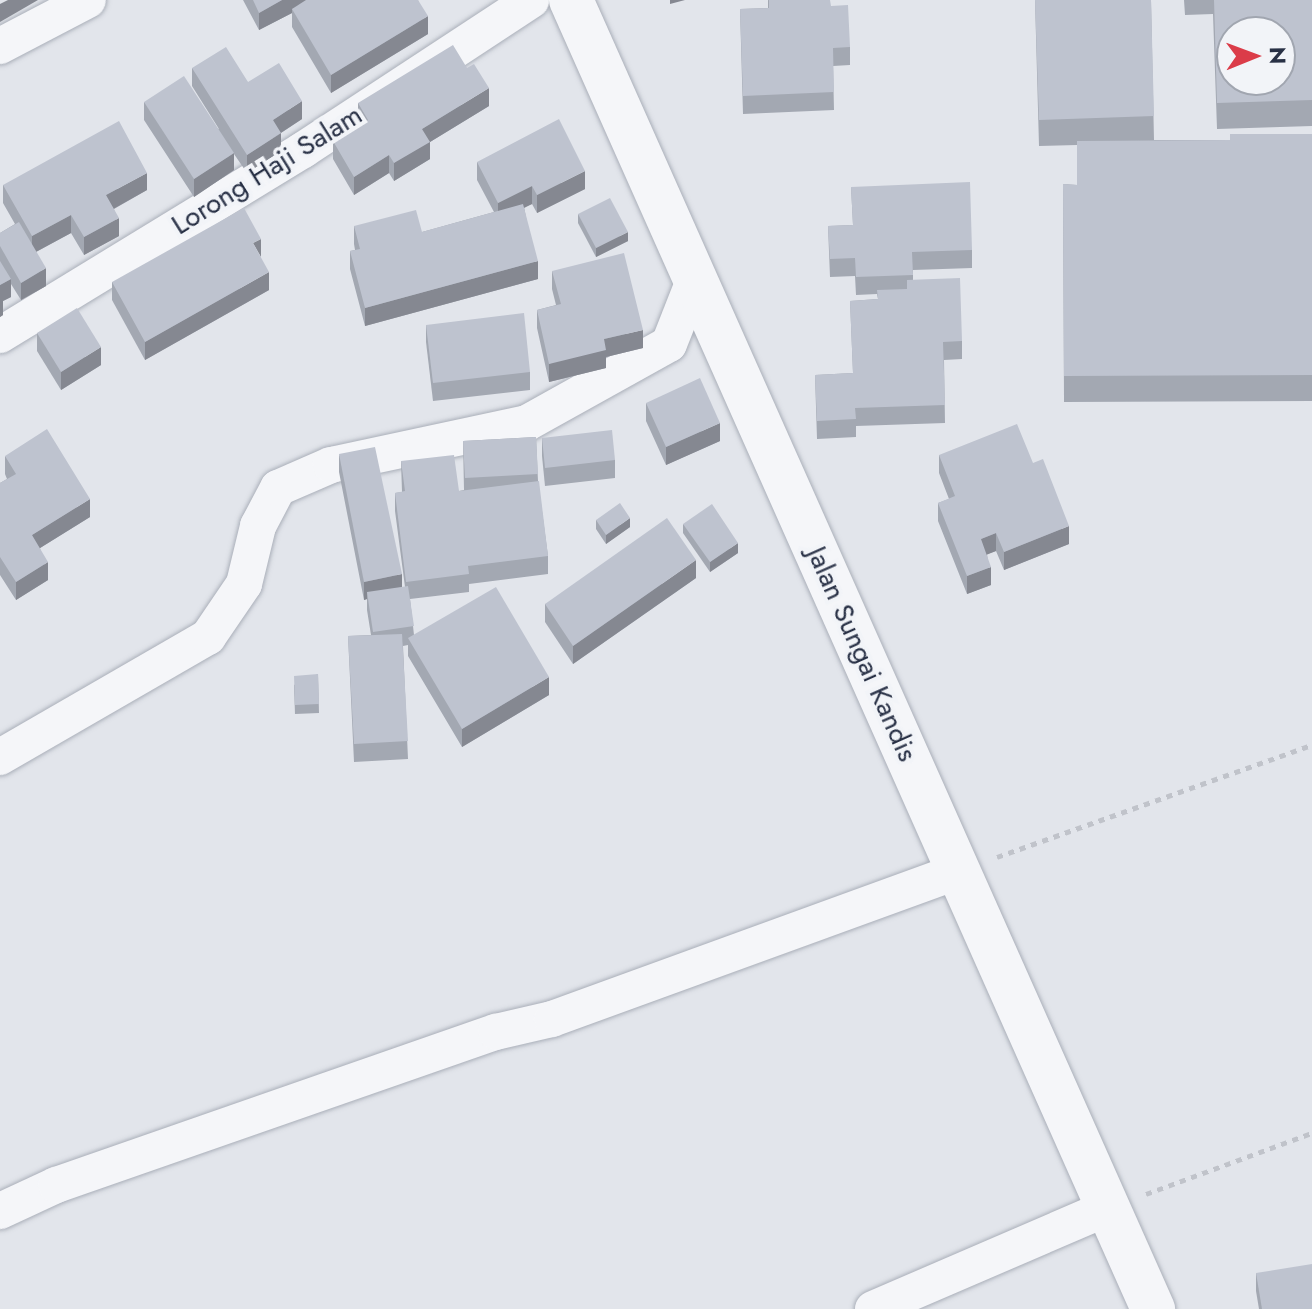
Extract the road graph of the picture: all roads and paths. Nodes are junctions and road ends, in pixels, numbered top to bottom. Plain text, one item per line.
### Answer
1 (88, 0) edge
2 (531, 0) edge
3 (571, 0) edge
4 (0, 46) edge
5 (695, 278) junction
6 (0, 335) edge
7 (1312, 745) edge
8 (0, 757) edge
9 (958, 871) junction
10 (1312, 1133) edge
11 (1107, 1208) junction
12 (0, 1211) edge
13 (873, 1309) edge
14 (1153, 1309) edge

1 - 4 street
2 - 6 street, Lorong Haji Salam
3 - 5 street, Jalan Sungai Kandis
5 - 8 street
5 - 9 street, Jalan Sungai Kandis
7 - 9 path
9 - 11 street, Jalan Sungai Kandis
9 - 12 street
10 - 11 path
11 - 13 street
11 - 14 street, Jalan Sungai Kandis

